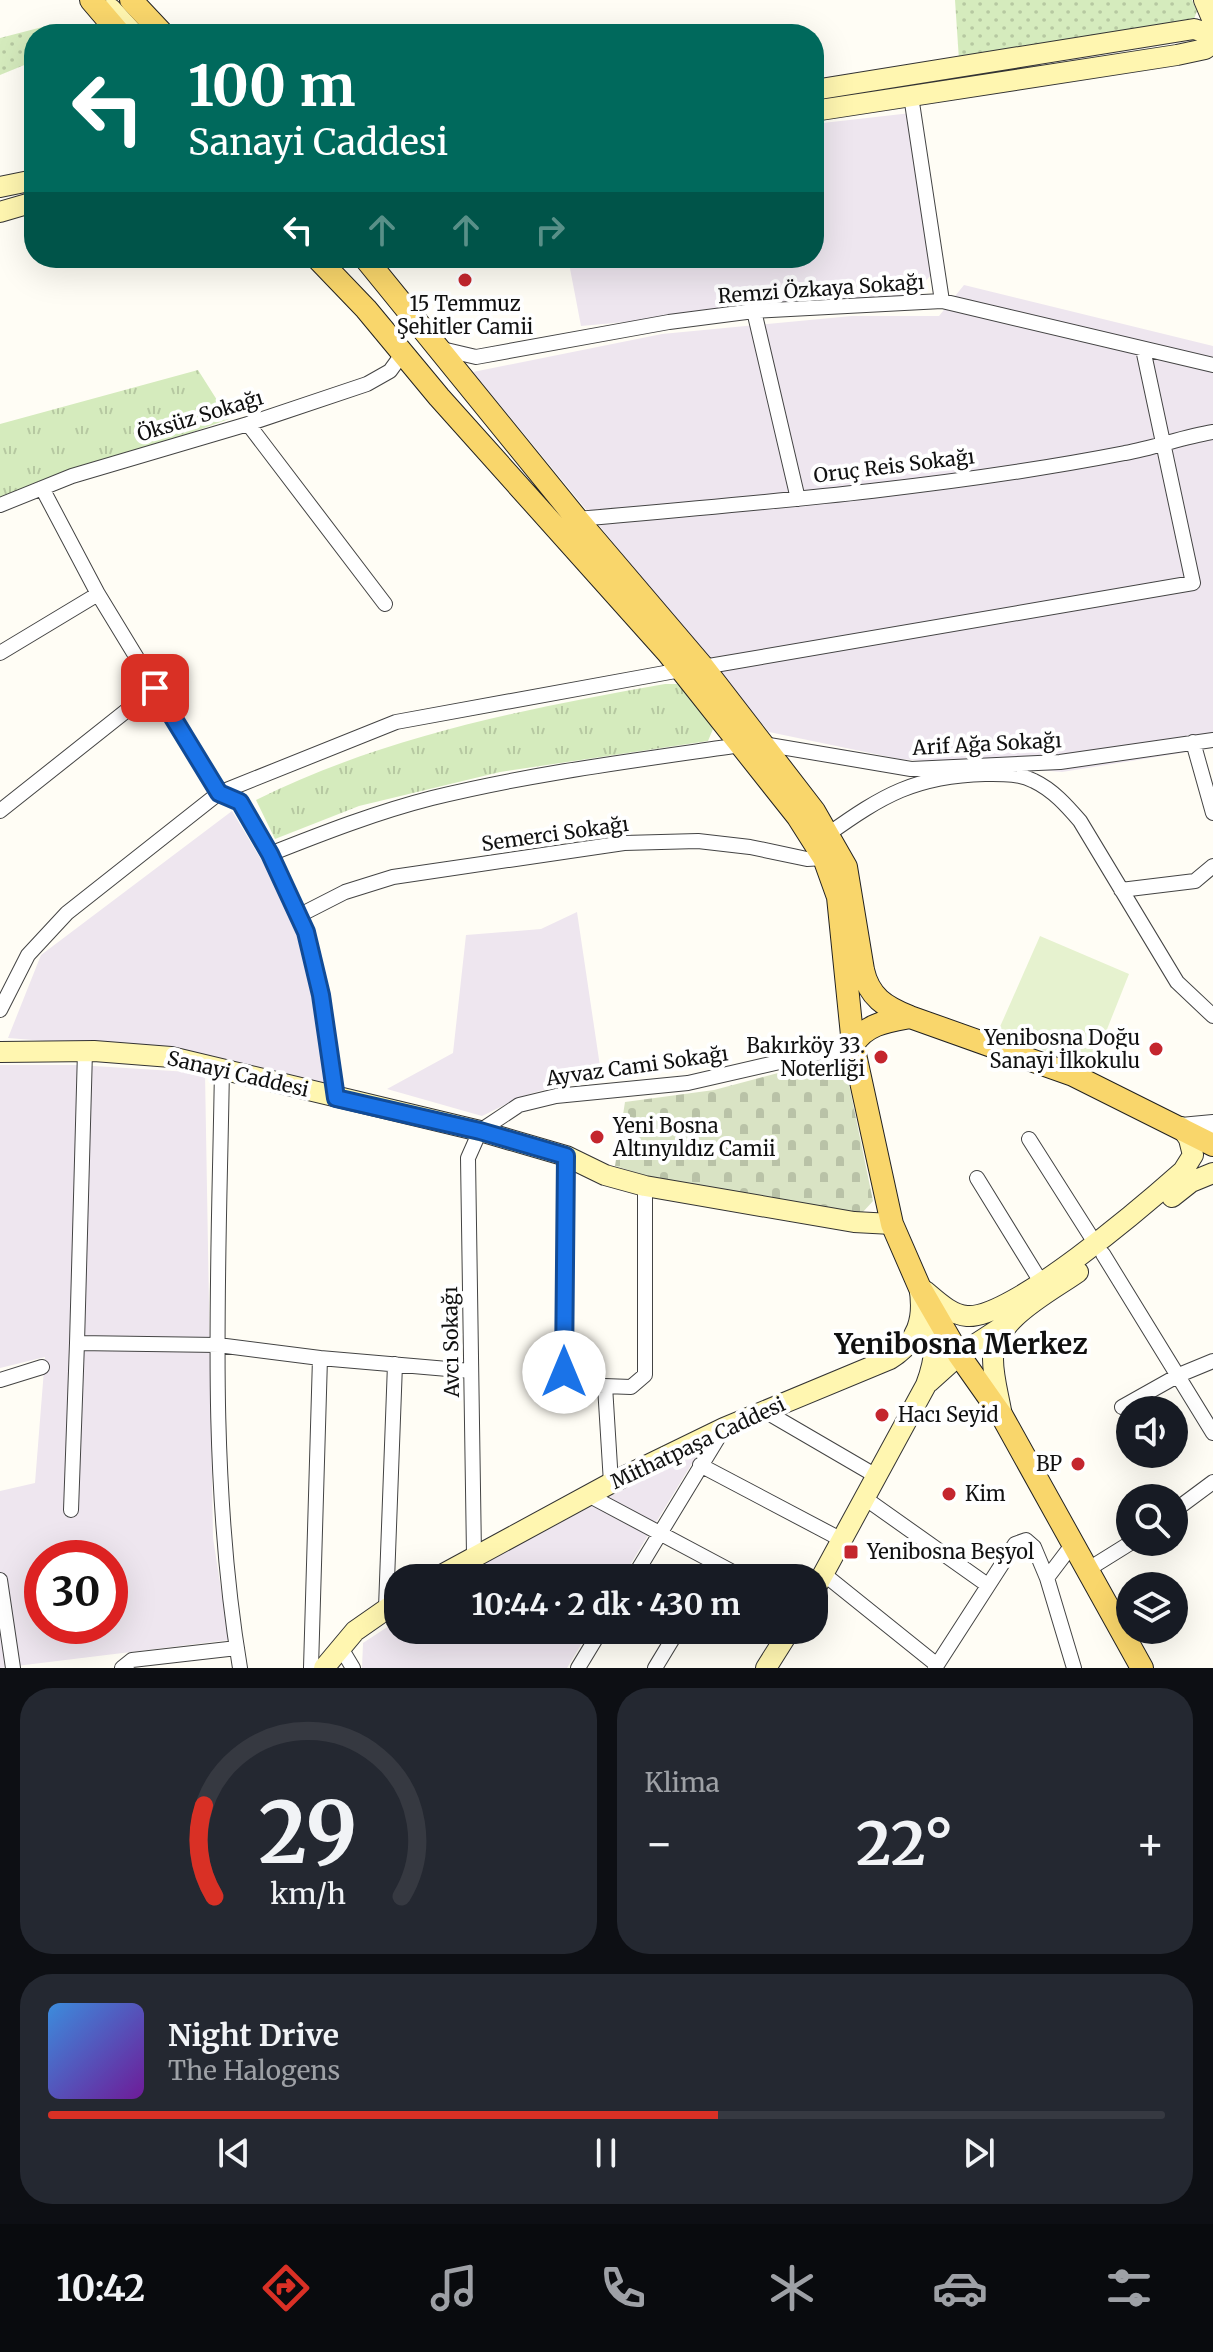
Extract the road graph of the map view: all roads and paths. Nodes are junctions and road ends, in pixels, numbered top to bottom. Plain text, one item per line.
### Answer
1 (91, 0) edge
2 (103, 0) edge
3 (131, 0) edge
4 (1204, 0) edge
5 (1213, 21) edge
6 (111, 24) edge
7 (125, 24) edge
8 (154, 24) edge
9 (1213, 35) edge
10 (1213, 43) edge
11 (824, 88) edge
12 (911, 96) junction
13 (824, 109) edge
14 (24, 182) edge
15 (0, 187) edge
16 (24, 205) edge
17 (0, 212) edge
18 (24, 219) edge
19 (0, 225) edge
20 (326, 268) edge
21 (373, 268) edge
22 (383, 268) edge
23 (384, 281) junction
24 (942, 301) junction
25 (754, 311) junction
26 (436, 346) junction
27 (1143, 349) junction
28 (403, 353) junction
29 (476, 357) junction
30 (1213, 365) edge
31 (461, 377) junction
32 (248, 424) junction
33 (1213, 432) edge
34 (1162, 444) junction
35 (42, 488) junction
36 (798, 499) junction
37 (0, 505) edge
38 (577, 519) junction
39 (98, 594) junction
40 (385, 604) dead end
41 (0, 653) edge
42 (692, 668) junction
43 (155, 688) junction
44 (1213, 740) edge
45 (1193, 742) junction
46 (752, 744) junction
47 (219, 793) junction
48 (0, 811) edge
49 (1213, 813) edge
50 (827, 835) junction
51 (270, 854) junction
52 (824, 858) junction
53 (1213, 866) edge
54 (1121, 890) junction
55 (298, 916) junction
56 (0, 1010) edge
57 (1213, 1016) edge
58 (910, 1017) junction
59 (853, 1045) junction
60 (85, 1051) junction
61 (0, 1052) edge
62 (222, 1067) junction
63 (336, 1098) junction
64 (1213, 1124) edge
65 (1181, 1127) junction
66 (480, 1131) junction
67 (1029, 1139) dead end
68 (1213, 1145) edge
69 (566, 1156) junction
70 (1213, 1173) edge
71 (977, 1178) dead end
72 (645, 1186) junction
73 (892, 1224) junction
74 (1099, 1248) junction
75 (1041, 1282) junction
76 (919, 1286) junction
77 (1013, 1320) junction
78 (77, 1343) junction
79 (218, 1345) junction
80 (320, 1358) junction
81 (1213, 1361) edge
82 (395, 1364) junction
83 (965, 1364) junction
84 (42, 1367) dead end
85 (471, 1371) junction
86 (1179, 1375) junction
87 (0, 1380) edge
88 (926, 1385) junction
89 (605, 1386) junction
90 (1142, 1396) edge
91 (763, 1410) junction
92 (1002, 1416) junction
93 (724, 1428) junction
94 (1213, 1433) edge
95 (700, 1465) junction
96 (878, 1477) junction
97 (1213, 1482) edge
98 (611, 1483) junction
99 (590, 1496) junction
100 (866, 1499) junction
101 (1188, 1501) edge
102 (71, 1510) dead end
103 (660, 1533) junction
104 (844, 1541) junction
105 (1072, 1545) junction
106 (1116, 1552) edge
107 (474, 1555) junction
108 (393, 1564) edge
109 (459, 1564) edge
110 (641, 1564) edge
111 (718, 1564) edge
112 (828, 1568) edge
113 (1087, 1570) junction
114 (1047, 1578) junction
115 (0, 1580) edge
116 (986, 1584) junction
117 (828, 1589) edge
118 (384, 1611) edge
119 (3, 1623) edge
120 (593, 1644) edge
121 (670, 1644) edge
122 (781, 1644) edge
123 (237, 1648) junction
124 (341, 1648) junction
125 (174, 1662) edge
126 (936, 1666) edge
127 (13, 1668) edge
128 (122, 1668) edge
129 (240, 1668) edge
130 (311, 1668) edge
131 (324, 1668) edge
132 (353, 1668) edge
133 (578, 1668) edge
134 (655, 1668) edge
135 (766, 1668) edge
136 (1074, 1668) edge
137 (1142, 1668) edge

1 - 6 main road
2 - 7 main road
3 - 8 main road
4 - 5 main road
9 - 11 main road
10 - 12 main road
12 - 13 main road
12 - 24 street
14 - 15 main road
16 - 17 main road
18 - 19 main road
20 - 28 main road
21 - 23 main road
22 - 23 main road
23 - 26 main road
24 - 25 street, Remzi Özkaya Sokağı
24 - 27 street, Remzi Özkaya Sokağı
25 - 29 street, Remzi Özkaya Sokağı
25 - 36 street
26 - 29 street
26 - 31 main road
27 - 30 street, Remzi Özkaya Sokağı
27 - 34 street
28 - 32 street, Öksüz Sokağı
28 - 42 main road
29 - 31 street
31 - 38 main road
32 - 35 street, Öksüz Sokağı
32 - 40 street
33 - 34 street, Oruç Reis Sokağı
34 - 36 street, Oruç Reis Sokağı
34 - 42 street
35 - 37 street, Öksüz Sokağı
35 - 39 street
36 - 38 street, Oruç Reis Sokağı
38 - 42 main road
39 - 41 street
39 - 43 street
42 - 46 main road
42 - 47 street
43 - 47 street
43 - 48 street
44 - 45 street, Arif Ağa Sokağı
45 - 46 street, Arif Ağa Sokağı
45 - 49 street
46 - 50 main road
46 - 51 street, Arif Ağa Sokağı
46 - 52 main road
47 - 51 street
47 - 56 street
50 - 54 street
50 - 58 main road
51 - 55 street
52 - 55 street, Semerci Sokağı
52 - 59 main road
53 - 54 street
54 - 57 street
55 - 63 street
58 - 59 main road
58 - 65 main road
59 - 66 street, Ayvaz Cami Sokağı
59 - 73 main road
60 - 61 main road, Sanayi Caddesi
60 - 62 main road, Sanayi Caddesi
60 - 78 street
62 - 63 main road, Sanayi Caddesi
62 - 79 street
63 - 66 main road, Sanayi Caddesi
64 - 65 street
65 - 68 main road
65 - 74 main road
66 - 69 main road, Sanayi Caddesi
66 - 85 street, Avcı Sokağı
67 - 74 street
69 - 72 main road, Sanayi Caddesi
69 - 89 street
70 - 74 main road
71 - 75 street
72 - 73 main road, Sanayi Caddesi
72 - 89 street
73 - 76 main road
74 - 75 main road
74 - 77 main road
74 - 86 street
75 - 76 main road
76 - 83 main road
76 - 88 main road
76 - 91 main road, Mithatpaşa Caddesi
77 - 83 main road
77 - 92 main road
78 - 79 street
78 - 102 street
79 - 80 street
79 - 123 street
80 - 82 street
80 - 130 street
81 - 86 street
82 - 85 street
82 - 108 street
83 - 88 main road
83 - 92 main road
84 - 87 street
85 - 107 street, Avcı Sokağı
86 - 90 street
86 - 94 street
88 - 96 main road
89 - 98 street
91 - 93 main road, Mithatpaşa Caddesi
91 - 96 street
92 - 105 main road
93 - 95 street
93 - 98 main road, Mithatpaşa Caddesi
95 - 103 street
95 - 104 street
96 - 100 main road
97 - 101 street
98 - 99 main road, Mithatpaşa Caddesi
99 - 103 street
99 - 107 main road, Mithatpaşa Caddesi
100 - 104 main road
100 - 116 street
103 - 110 street
103 - 111 street
104 - 112 main road
105 - 113 main road
105 - 114 street
106 - 113 street
107 - 109 main road, Mithatpaşa Caddesi
113 - 137 main road
114 - 116 street
114 - 136 street
115 - 119 street
116 - 126 street
117 - 126 street
118 - 124 main road
119 - 127 street
120 - 133 street
121 - 134 street
122 - 135 main road
123 - 125 street
123 - 129 street
124 - 131 main road
124 - 132 street
125 - 128 street

